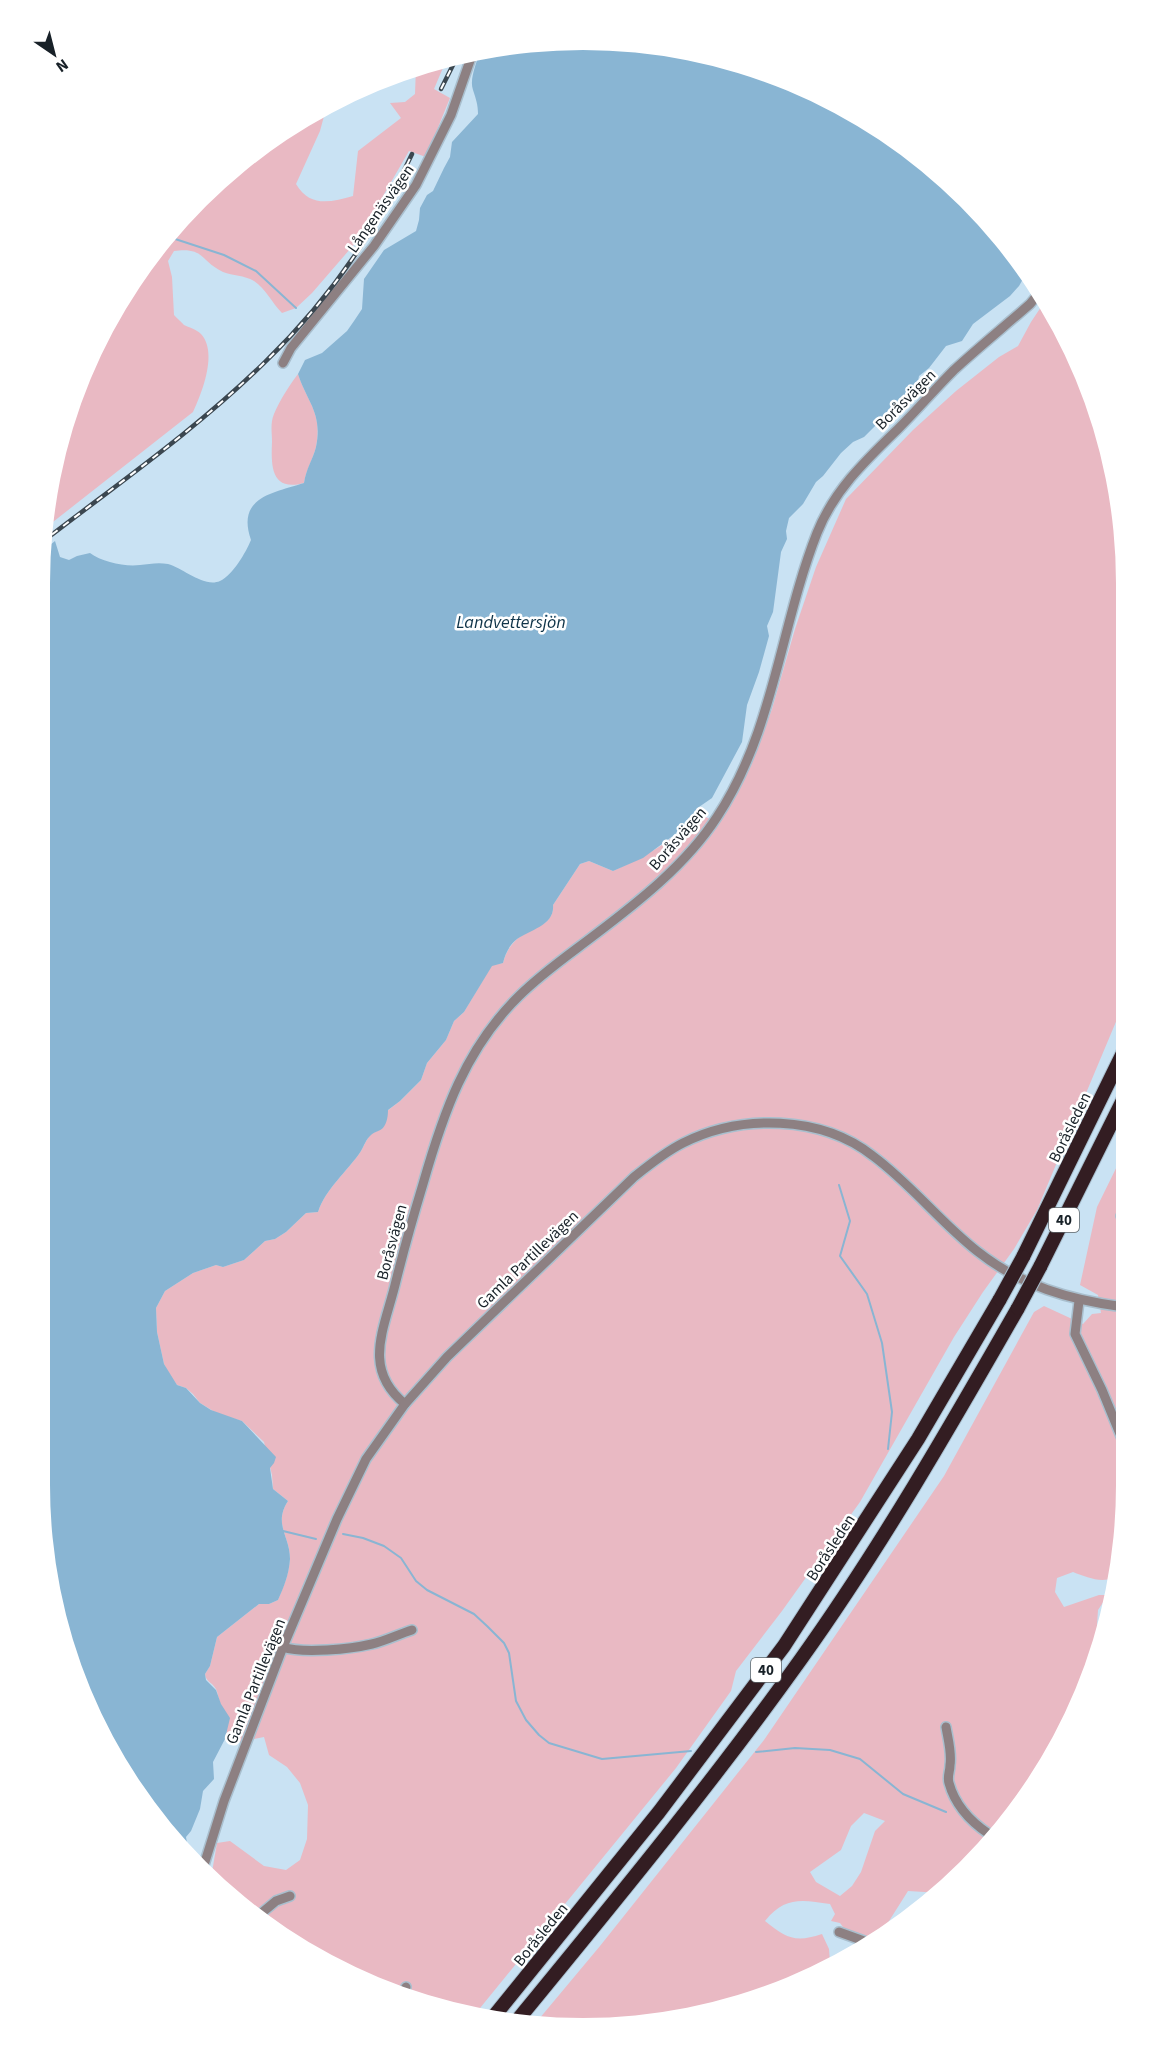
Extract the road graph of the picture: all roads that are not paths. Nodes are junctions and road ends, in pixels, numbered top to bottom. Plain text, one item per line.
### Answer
1 (469, 62) edge
2 (1034, 299) edge
3 (283, 363) dead end
4 (1116, 1067) edge
5 (1116, 1114) edge
6 (1079, 1301) junction
7 (1116, 1307) edge
8 (405, 1404) junction
9 (1116, 1424) edge
10 (412, 1630) dead end
11 (284, 1647) junction
12 (946, 1727) dead end
13 (986, 1832) edge
14 (205, 1860) edge
15 (290, 1896) dead end
16 (264, 1911) edge
17 (840, 1932) dead end
18 (860, 1939) edge
19 (499, 2010) edge
20 (523, 2014) edge

1 - 3 street, Långenäsvägen
2 - 8 street, Boråsvägen
4 - 19 highway, Boråsleden / 40, bridge
5 - 20 highway, 40, bridge
6 - 7 street, Gamla Partillevägen
6 - 8 street, Gamla Partillevägen
6 - 9 street
8 - 11 street, Gamla Partillevägen
10 - 11 street
11 - 14 street, Gamla Partillevägen
12 - 13 street
15 - 16 street
17 - 18 street

